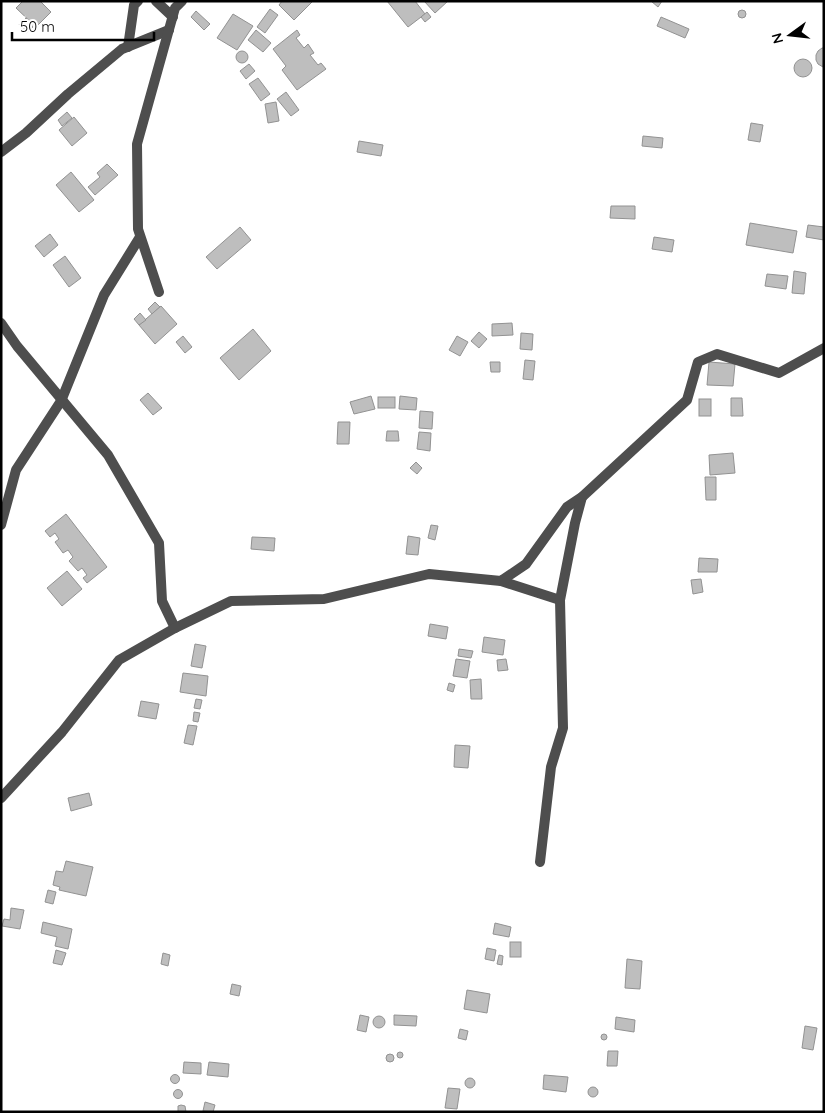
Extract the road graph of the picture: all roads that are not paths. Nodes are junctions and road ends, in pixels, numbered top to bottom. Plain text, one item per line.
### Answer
1 (138, 1) edge
2 (156, 1) edge
3 (182, 1) edge
4 (172, 18) junction
5 (169, 30) junction
6 (128, 47) junction
7 (1, 152) edge
8 (140, 238) junction
9 (159, 292) dead end
10 (1, 323) edge
11 (824, 348) edge
12 (62, 399) junction
13 (582, 497) junction
14 (1, 525) edge
15 (501, 581) junction
16 (560, 600) junction
17 (175, 628) junction
18 (1, 798) edge
19 (540, 862) dead end

1 - 6 street
2 - 4 street
3 - 4 street
4 - 5 street
5 - 6 street
5 - 8 street
6 - 7 street
8 - 9 street
8 - 12 street
10 - 12 street
11 - 13 street
12 - 14 street
12 - 17 street
13 - 15 street
13 - 16 street
15 - 16 street
15 - 17 street
16 - 19 street
17 - 18 street

